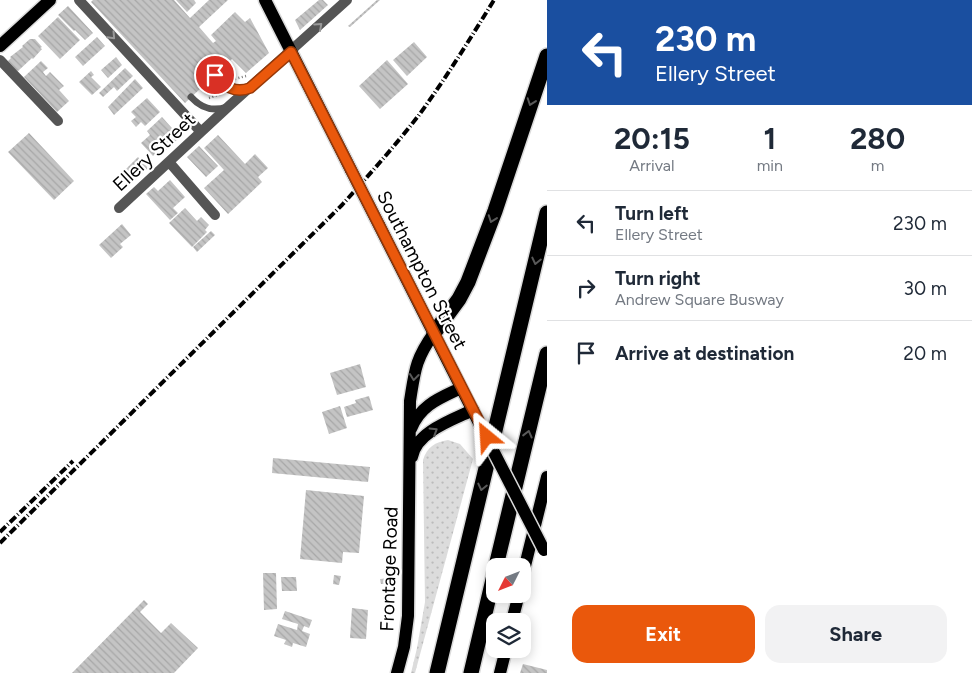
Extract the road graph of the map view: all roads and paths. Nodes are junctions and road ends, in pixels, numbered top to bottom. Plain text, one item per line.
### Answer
1 (50, 0) edge
2 (79, 0) edge
3 (264, 0) edge
4 (348, 0) edge
5 (0, 46) edge
6 (291, 52) junction
7 (547, 56) edge
8 (0, 60) edge
9 (215, 75) dead end
10 (229, 75) dead end
11 (249, 75) dead end
12 (214, 88) dead end
13 (250, 88) junction
14 (191, 97) dead end
15 (206, 98) dead end
16 (230, 106) junction
17 (58, 121) dead end
18 (201, 132) junction
19 (169, 162) junction
20 (119, 208) dead end
21 (547, 213) edge
22 (215, 215) dead end
23 (434, 333) junction
24 (547, 354) edge
25 (462, 388) junction
26 (473, 410) junction
27 (410, 435) junction
28 (410, 465) junction
29 (547, 477) edge
30 (545, 553) edge
31 (498, 558) edge
32 (527, 558) edge
33 (487, 603) edge
34 (446, 640) junction
35 (504, 658) edge
36 (397, 673) edge
37 (429, 673) edge
38 (437, 673) edge
39 (471, 673) edge
40 (500, 673) edge

1 - 5 main road
2 -> 18 street
3 - 6 main road, Southampton Street
6 -> 4 street, Ellery Street
6 - 13 street, Ellery Street
6 - 23 main road, Southampton Street, bridge
7 -> 23 highway
8 - 17 street
9 - 13 lane
10 - 11 path
12 - 15 path
13 - 16 street, Ellery Street
14 - 16 lane
16 - 18 street, Ellery Street
18 - 19 street, Ellery Street
19 - 20 street, Ellery Street
19 - 22 street
21 -> 34 highway
23 - 25 main road, Southampton Street
23 -> 27 main road, Frontage Road
31 -> 24 highway
25 - 26 main road, Southampton Street
25 - 27 main road
28 -> 26 main road, Frontage Road
26 - 30 main road, Southampton Street, bridge
27 - 28 main road, Frontage Road
28 - 36 main road, Frontage Road
29 - 32 main road
33 - 39 highway
34 - 37 highway
34 - 38 highway
35 - 40 main road

